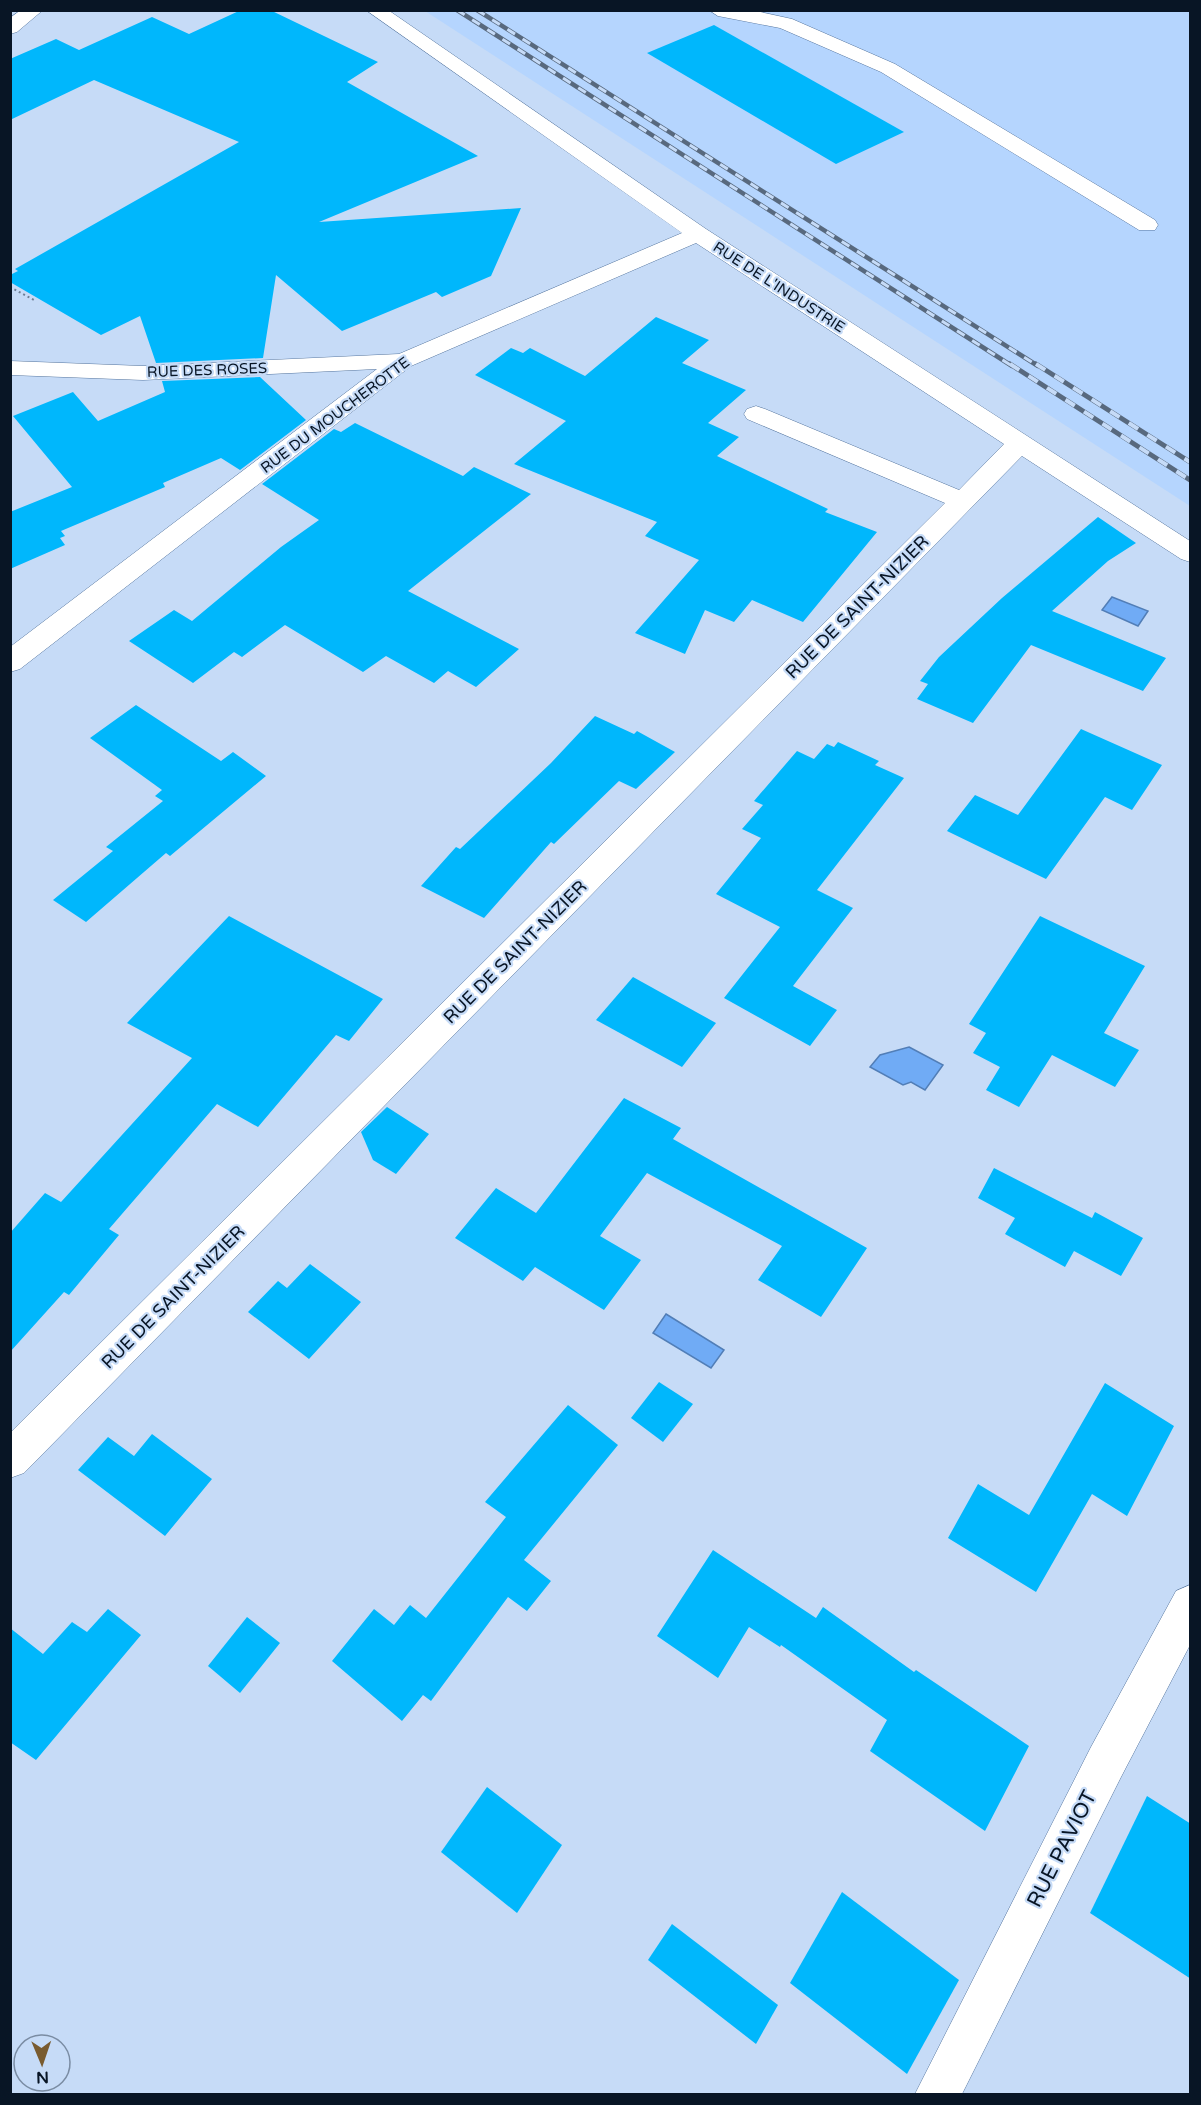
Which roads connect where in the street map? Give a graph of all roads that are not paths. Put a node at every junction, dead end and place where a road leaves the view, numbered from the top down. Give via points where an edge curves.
1 (34, 10) edge
2 (375, 10) edge
3 (718, 10) edge
4 (10, 28) edge
5 (1147, 225) dead end
6 (698, 234) junction
7 (403, 361) junction
8 (10, 368) edge
9 (756, 414) dead end
10 (1019, 444) junction
11 (963, 501) junction
12 (1191, 553) edge
13 (10, 662) edge
14 (10, 1460) edge
15 (1191, 1605) edge
16 (938, 2094) edge

1 - 4 street
2 - 6 street, RUE DE L'INDUSTRIE
3 - 5 street via 785,23 888,68
6 - 7 street, RUE DU MOUCHEROTTE
6 - 10 street, RUE DE L'INDUSTRIE
7 - 8 street, RUE DES ROSES via 143,372
7 - 13 street, RUE DU MOUCHEROTTE
9 - 11 street
10 - 11 street, RUE DE SAINT-NIZIER
10 - 12 street, RUE DE L'INDUSTRIE
11 - 14 street, RUE DE SAINT-NIZIER
15 - 16 street, RUE PAVIOT via 1106,1762

